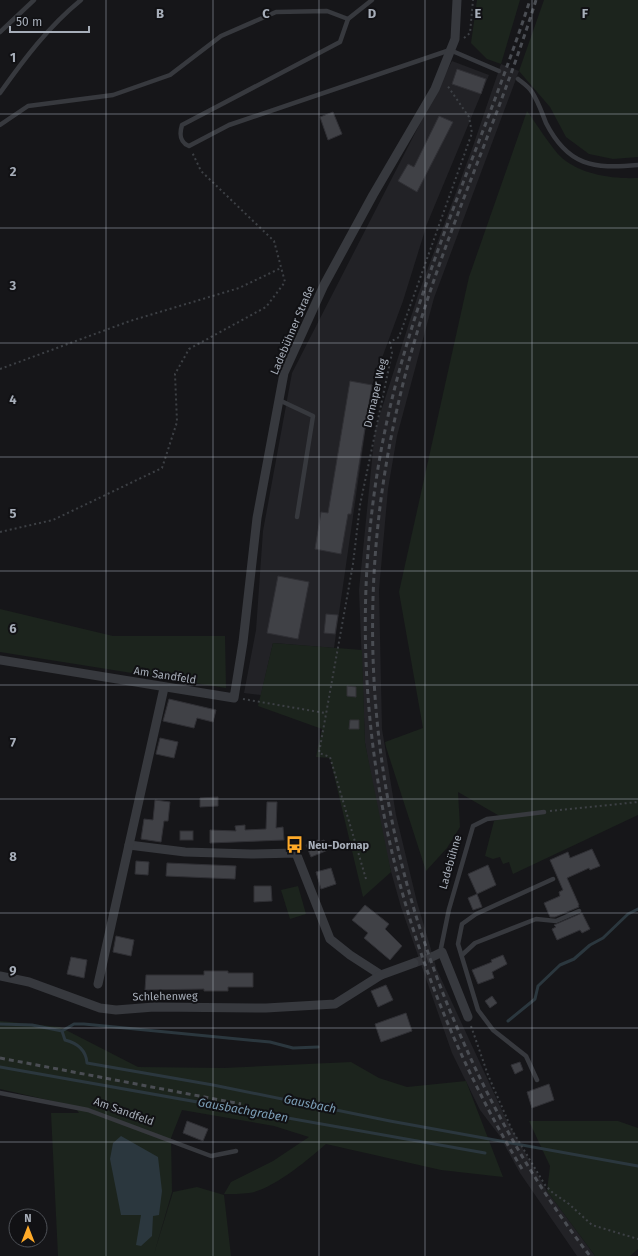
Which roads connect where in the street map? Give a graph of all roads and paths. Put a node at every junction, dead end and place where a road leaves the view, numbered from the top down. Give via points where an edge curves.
1 (34, 0) edge
2 (81, 0) edge
3 (372, 0) edge
4 (457, 0) edge
5 (473, 0) edge
6 (348, 19) junction
7 (0, 32) edge
8 (455, 39) junction
9 (450, 50) junction
10 (499, 71) dead end
11 (440, 76) junction
12 (518, 79) dead end
13 (0, 93) edge
14 (0, 125) edge
15 (189, 146) junction
16 (638, 165) edge
17 (281, 268) junction
18 (0, 369) edge
19 (279, 400) junction
20 (297, 517) dead end
21 (0, 532) edge
22 (0, 660) edge
23 (164, 688) junction
24 (234, 698) junction
25 (325, 713) junction
26 (638, 802) edge
27 (544, 812) joint
28 (129, 845) junction
29 (366, 878) dead end
30 (553, 879) dead end
31 (579, 911) dead end
32 (438, 954) joint
33 (462, 955) junction
34 (414, 964) tunnel mouth
35 (381, 975) junction
36 (0, 976) edge
37 (98, 984) dead end
38 (478, 1010) junction
39 (468, 1017) junction
40 (536, 1080) dead end
41 (0, 1093) edge
42 (236, 1151) dead end
43 (638, 1239) edge

1 - 7 lane
2 - 13 lane via 60,17 21,63
3 - 6 lane
4 - 8 street, Ladebühner Straße
5 - 8 path via 470,33 465,38
6 - 14 lane via 327,12 276,12 221,36 170,75 112,95 28,106
6 - 15 lane via 340,42 182,125 180,136 183,143
8 - 9 street, Ladebühner Straße
9 - 10 lane
9 - 11 street, Ladebühner Straße
9 - 15 lane via 229,125
11 - 19 street, Ladebühner Straße via 324,285 284,373
11 - 25 path, Dornaper Weg via 469,117 472,133 399,337 390,342 392,354 363,490 353,564
12 - 16 lane via 532,92 550,131 565,151 584,163 614,168
15 - 17 path via 201,171 274,241
17 - 18 path via 239,288 130,321
17 - 21 path via 285,282 266,307 189,349 175,374 177,422 162,468 53,520
19 - 20 lane via 313,416
19 - 24 street, Ladebühner Straße via 257,518
22 - 23 street, Am Sandfeld
23 - 24 street, Am Sandfeld
23 - 28 street
24 - 25 path
25 - 29 path via 319,753 330,757
26 - 27 path
27 - 32 lane, Ladebühne via 487,819 473,826
28 - 35 street via 185,852 296,853 330,939
28 - 37 street
30 - 33 lane via 476,914 462,924 458,944
31 - 33 lane via 556,921 536,919 475,943
32 - 39 street, Ladebühne
33 - 38 lane
34 - 35 street
35 - 36 street, Schlehenweg via 335,1004 266,1008 154,1007 116,1010 100,1008 29,982
38 - 39 lane
38 - 40 lane via 492,1030 526,1056
39 - 43 path via 488,1076 512,1130 545,1185 592,1225
41 - 42 lane, Am Sandfeld via 88,1110 211,1156

